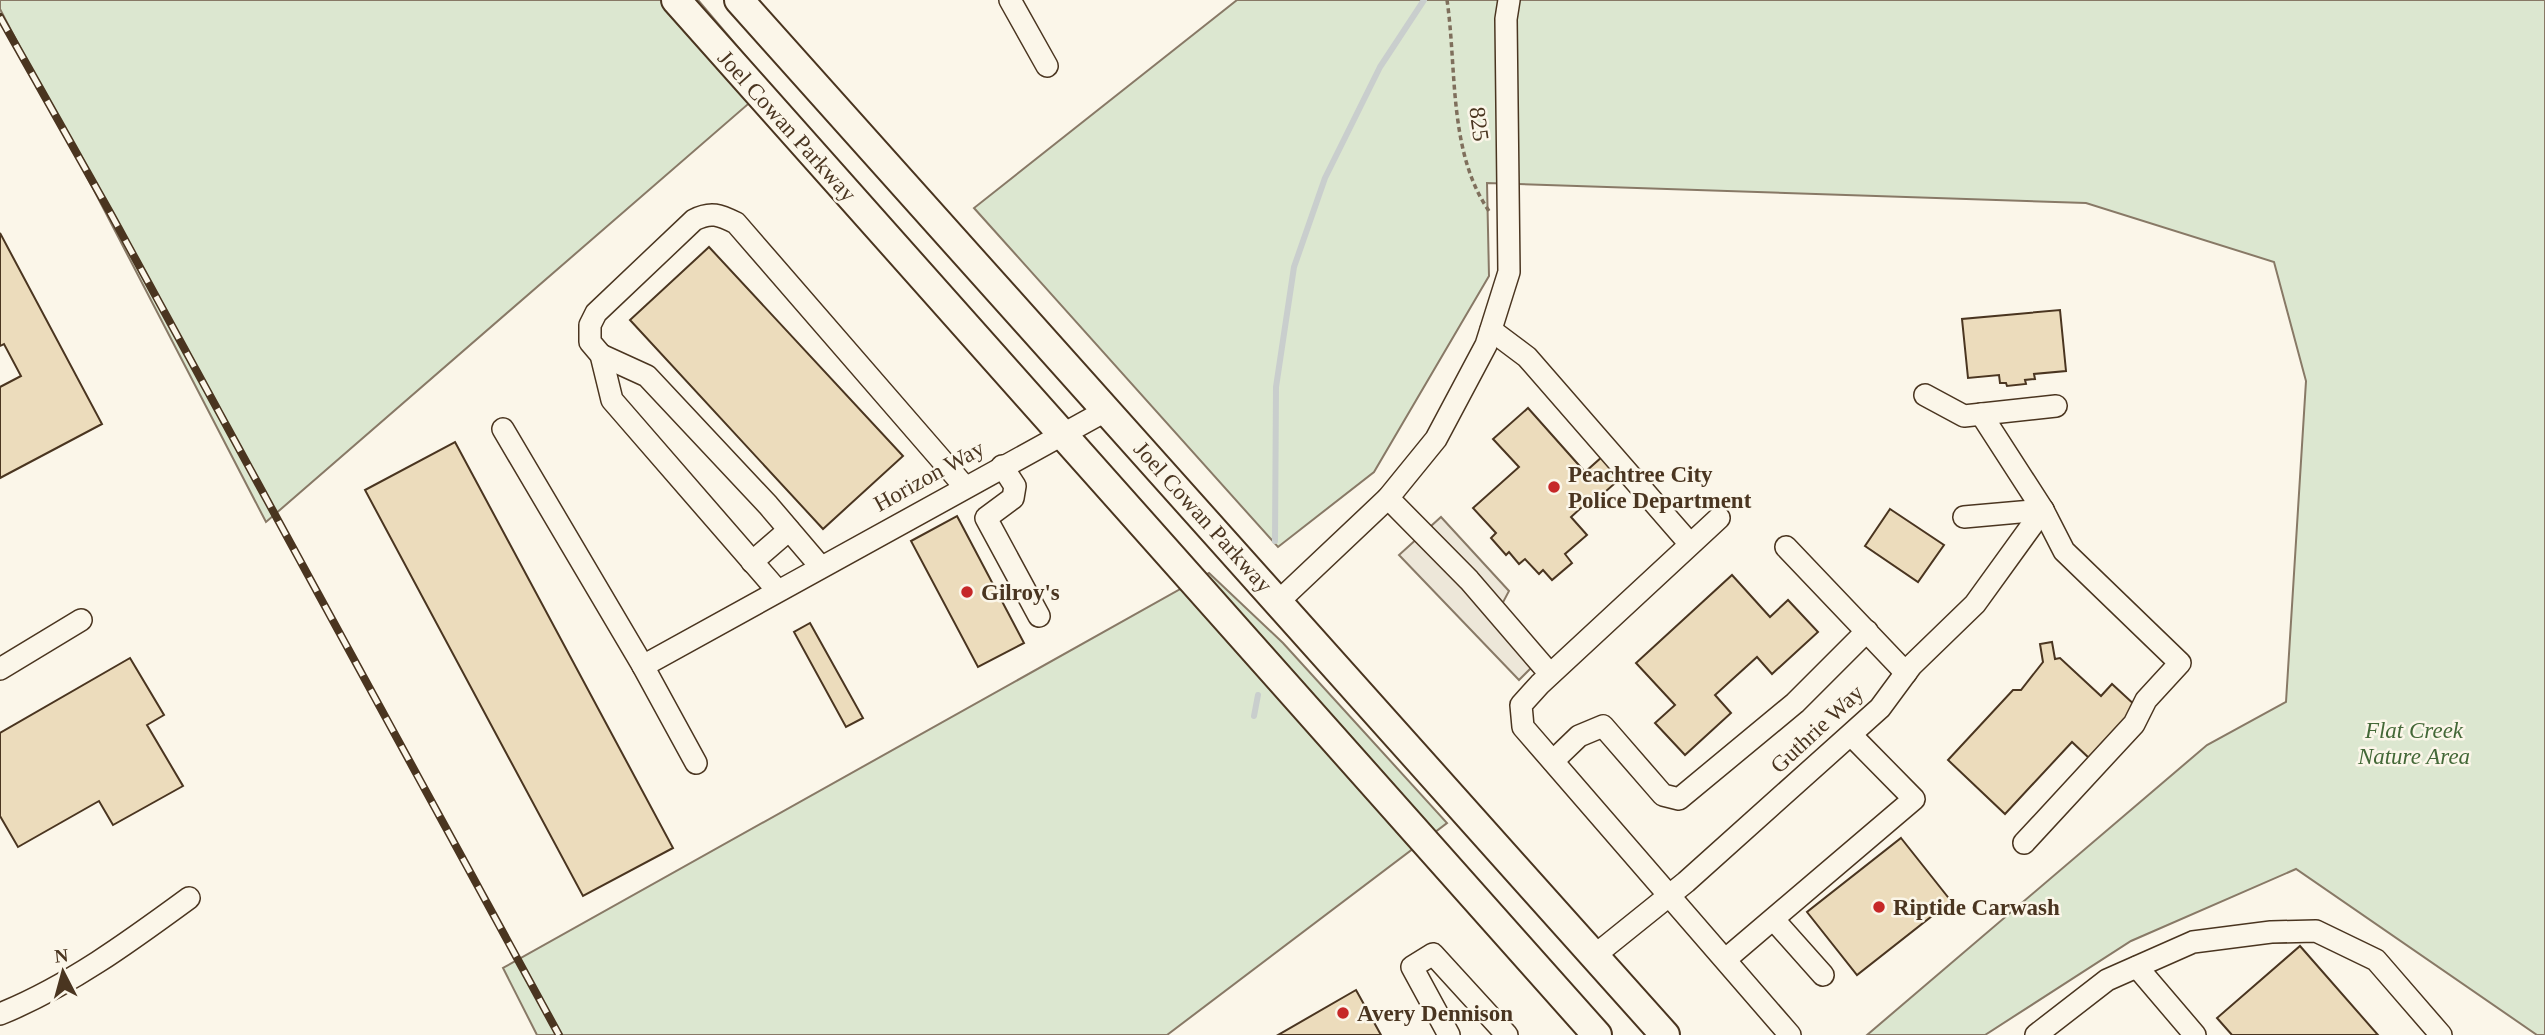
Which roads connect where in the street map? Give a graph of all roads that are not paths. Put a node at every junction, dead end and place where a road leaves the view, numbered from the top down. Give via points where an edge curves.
1 (676, 0) edge
2 (739, 0) edge
3 (1010, 0) edge
4 (1509, 0) edge
5 (1047, 66) dead end
6 (1491, 330) junction
7 (601, 355) junction
8 (1925, 396) dead end
9 (2056, 406) dead end
10 (1107, 410) junction
11 (1981, 414) junction
12 (503, 429) dead end
13 (1063, 433) junction
14 (1002, 466) junction
15 (965, 487) junction
16 (1388, 498) junction
17 (2043, 510) junction
18 (1964, 517) dead end
19 (1719, 518) dead end
20 (789, 530) junction
21 (1690, 544) junction
22 (1786, 547) dead end
23 (752, 562) junction
24 (820, 566) junction
25 (777, 590) junction
26 (1279, 601) junction
27 (1039, 616) dead end
28 (81, 621) dead end
29 (1867, 631) junction
30 (643, 666) junction
31 (0, 669) edge
32 (1906, 673) junction
33 (1550, 674) junction
34 (1852, 736) junction
35 (1553, 761) junction
36 (696, 762) dead end
37 (2024, 842) dead end
38 (1668, 896) junction
39 (189, 898) dead end
40 (1774, 920) junction
41 (1594, 956) junction
42 (1726, 959) junction
43 (2137, 967) junction
44 (1823, 975) dead end
45 (0, 1014) edge
46 (1449, 1035) edge
47 (1507, 1035) edge
48 (1597, 1035) edge
49 (1665, 1035) edge
50 (1790, 1035) edge
51 (2036, 1035) edge
52 (2194, 1035) edge
53 (2441, 1035) edge

1 - 13 main road, Joel Cowan Parkway
2 - 10 main road, Joel Cowan Parkway
3 - 5 street
4 - 6 street via 1509,272
6 - 16 street via 1436,439
6 - 21 street via 1527,357
7 - 15 street via 590,342 596,313 694,220 706,214 720,215 736,223
7 - 20 street via 647,376
7 - 23 street via 612,400
8 - 11 street via 1964,416
9 - 11 street
10 - 13 street, Horizon Way
10 - 26 main road, Joel Cowan Parkway
11 - 17 street
12 - 30 street
13 - 14 street, Horizon Way
13 - 48 main road, Joel Cowan Parkway
14 - 15 street, Horizon Way
14 - 27 street via 1015,486 1013,498 986,518
15 - 24 street, Horizon Way
16 - 26 street
16 - 33 street via 1469,580
17 - 18 street
17 - 32 street, Guthrie Way via 1975,604
17 - 37 street via 2064,551 2180,663 2146,700 2134,724
19 - 21 street
20 - 23 street
20 - 24 street
21 - 33 street
22 - 29 street
23 - 25 street
24 - 25 street, Horizon Way
25 - 30 street, Horizon Way
26 - 41 main road, Joel Cowan Parkway
28 - 31 street
29 - 32 street
29 - 35 street via 1796,703 1679,799 1663,795 1603,726 1579,736
30 - 36 street
32 - 34 street, Guthrie Way via 1881,708
33 - 35 street via 1521,705 1523,727
34 - 38 street, Guthrie Way
34 - 40 street via 1914,799
35 - 38 street
38 - 41 street, Guthrie Way
38 - 42 street
39 - 45 street via 113,954 34,1000
40 - 42 street
40 - 44 street
41 - 49 main road, Joel Cowan Parkway
42 - 50 street
43 - 51 street via 2107,980
43 - 52 street
43 - 53 street via 2193,942 2316,931 2376,960
46 - 47 street via 1412,967 1433,954

